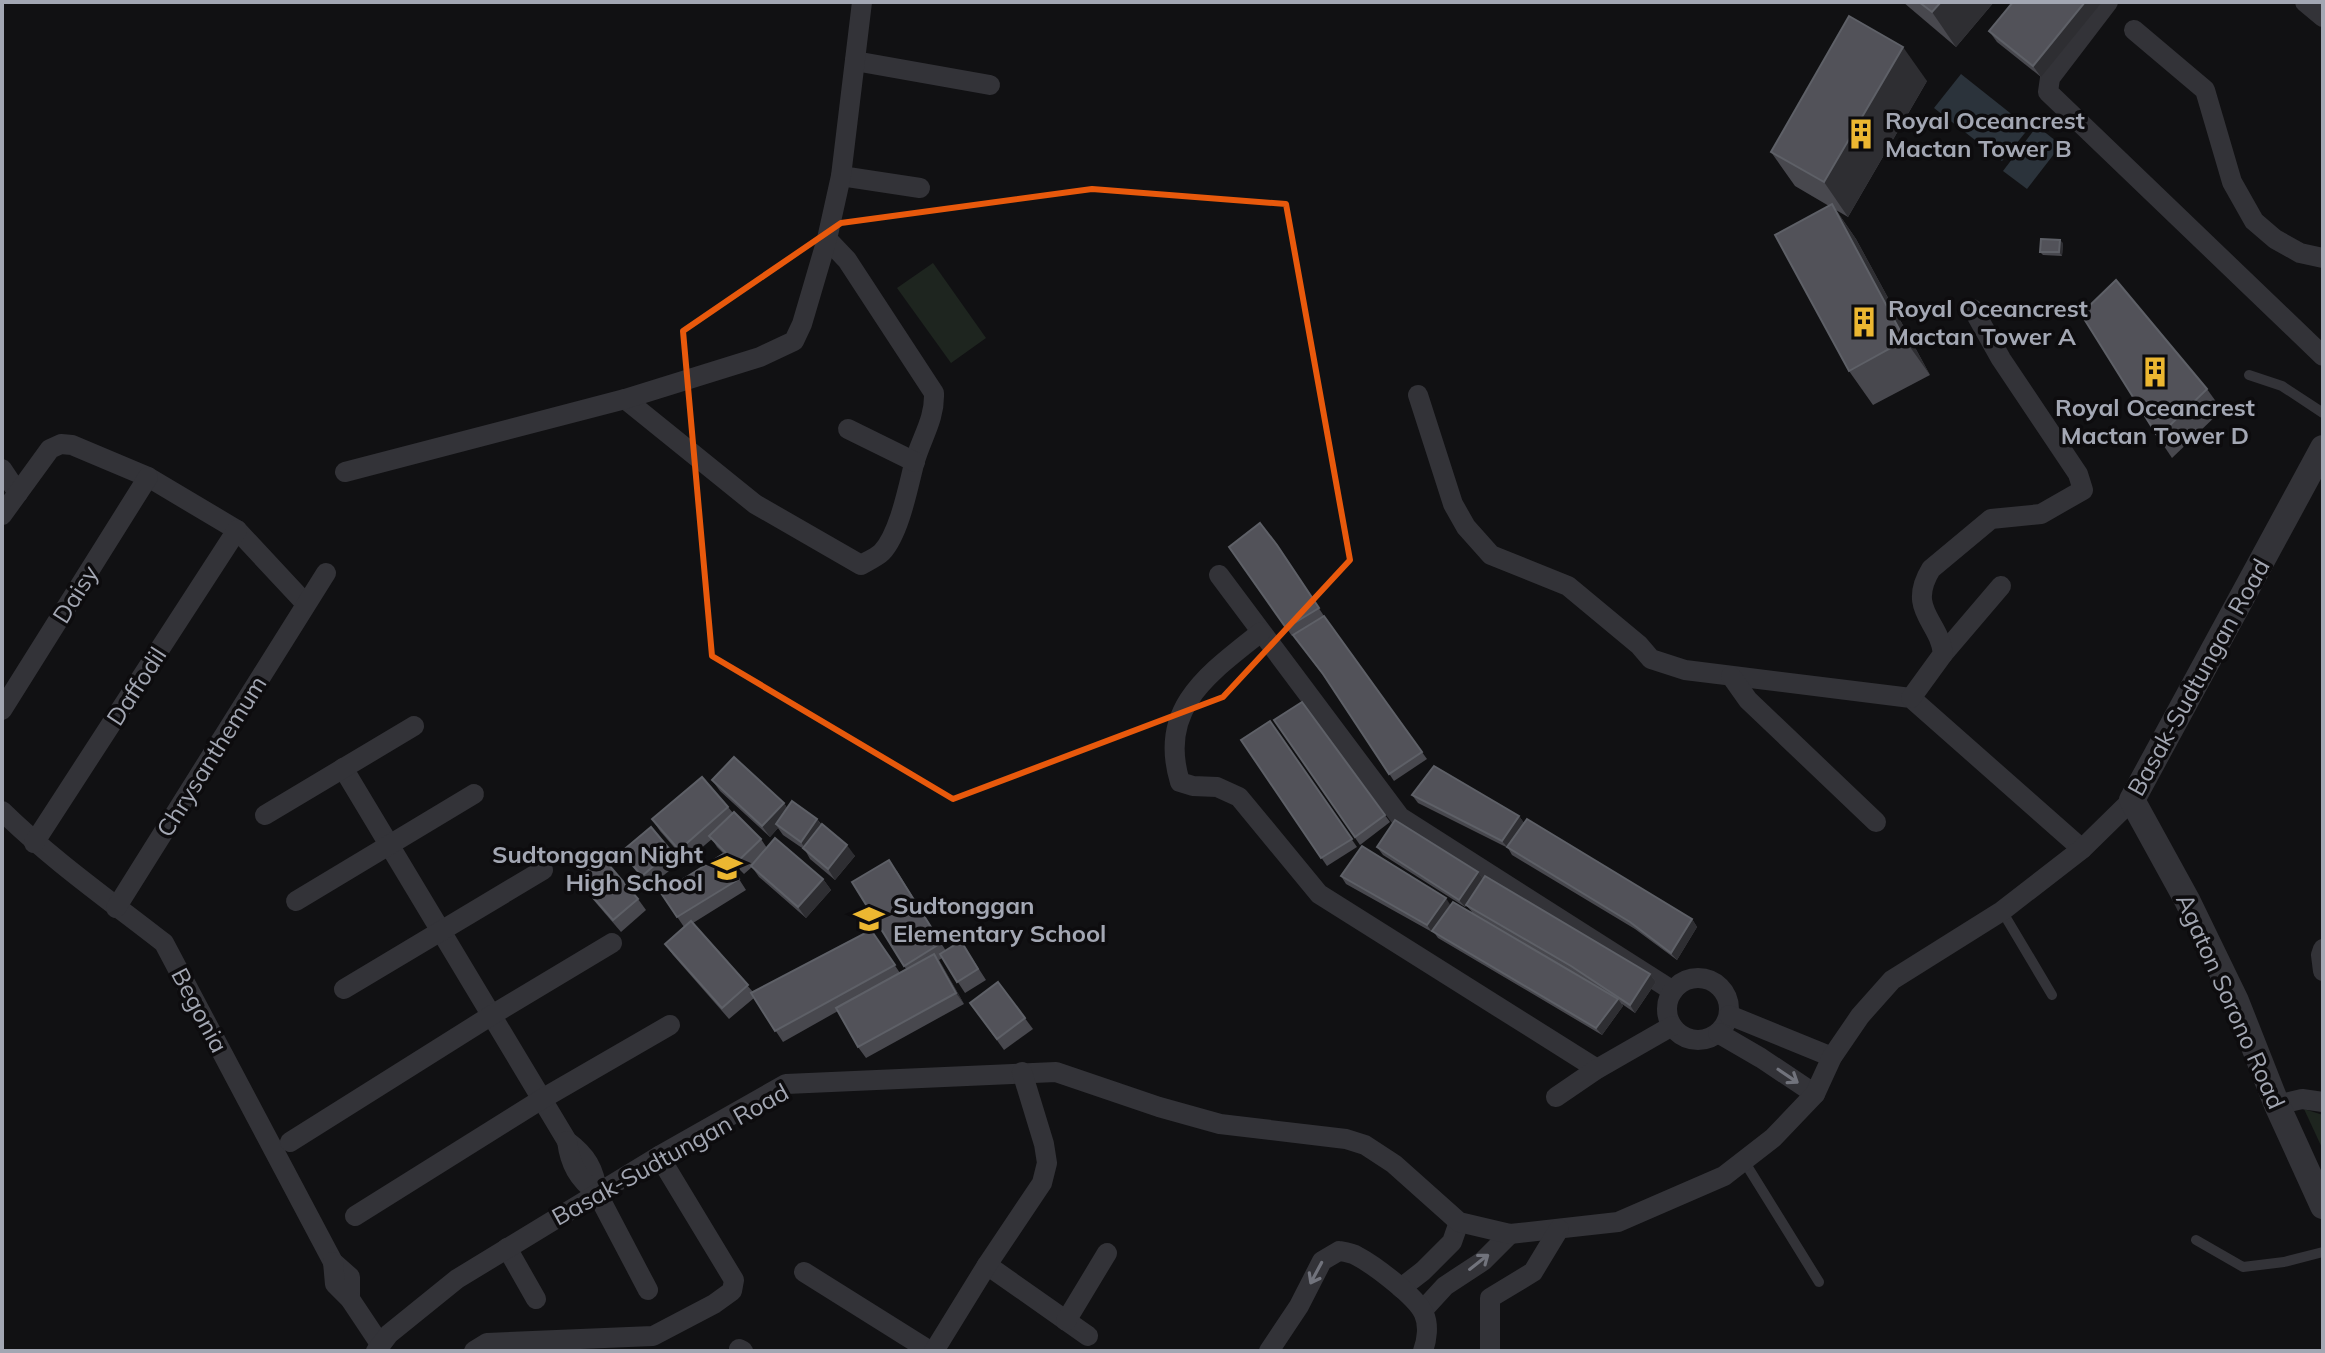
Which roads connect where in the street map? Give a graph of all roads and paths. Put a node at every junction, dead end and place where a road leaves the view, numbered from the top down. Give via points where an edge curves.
1 (862, 2) edge
2 (2108, 2) edge
3 (2305, 2) edge
4 (2323, 17) edge
5 (2134, 30) dead end
6 (855, 61) junction
7 (990, 85) dead end
8 (841, 176) junction
9 (920, 188) dead end
10 (827, 239) junction
11 (2323, 258) edge
12 (1973, 309) dead end
13 (2323, 356) edge
14 (2249, 375) dead end
15 (1418, 395) dead end
16 (625, 399) junction
17 (2323, 413) edge
18 (848, 429) dead end
19 (2323, 448) edge
20 (915, 462) junction
21 (2, 469) edge
22 (345, 472) dead end
23 (148, 477) junction
24 (18, 493) junction
25 (2, 515) edge
26 (237, 530) junction
27 (326, 573) dead end
28 (1219, 575) dead end
29 (2001, 586) dead end
30 (306, 604) junction
31 (1261, 632) junction
32 (1943, 654) junction
33 (1731, 676) junction
34 (1911, 698) junction
35 (2, 710) edge
36 (414, 726) dead end
37 (343, 768) junction
38 (474, 794) dead end
39 (2132, 800) junction
40 (2, 811) edge
41 (265, 815) dead end
42 (1876, 822) dead end
43 (34, 843) junction
44 (390, 845) junction
45 (2082, 849) junction
46 (543, 870) dead end
47 (296, 901) dead end
48 (116, 908) junction
49 (2002, 911) junction
50 (441, 931) junction
51 (612, 943) dead end
52 (2323, 949) edge
53 (2323, 971) edge
54 (344, 989) dead end
55 (1673, 991) junction
56 (2052, 995) dead end
57 (492, 1015) junction
58 (1729, 1015) junction
59 (670, 1025) dead end
60 (1672, 1026) junction
61 (1718, 1033) junction
62 (1832, 1057) junction
63 (1597, 1069) junction
64 (1022, 1072) junction
65 (1815, 1094) junction
66 (1556, 1097) dead end
67 (542, 1099) junction
68 (2323, 1102) edge
69 (2277, 1105) junction
70 (290, 1142) dead end
71 (659, 1156) junction
72 (1744, 1161) junction
73 (597, 1193) junction
74 (2323, 1206) edge
75 (355, 1216) dead end
76 (1459, 1222) junction
77 (1559, 1229) junction
78 (1510, 1234) junction
79 (2196, 1240) dead end
80 (507, 1248) junction
81 (2323, 1252) edge
82 (1107, 1253) dead end
83 (333, 1262) junction
84 (987, 1265) junction
85 (804, 1272) dead end
86 (1819, 1282) dead end
87 (1401, 1288) junction
88 (648, 1290) dead end
89 (350, 1299) junction
90 (536, 1299) dead end
91 (1425, 1316) junction
92 (1066, 1321) junction
93 (1088, 1336) dead end
94 (654, 1344) edge
95 (378, 1348) edge
96 (474, 1351) edge
97 (932, 1351) edge
98 (1269, 1351) edge
99 (1423, 1351) edge
100 (1490, 1351) edge

1 - 6 street
2 - 13 street via 2050,78 2048,92
3 - 4 street
5 - 11 street via 2205,90 2232,182 2254,221 2300,253
6 - 7 street
6 - 8 street
8 - 9 street
8 - 10 street
10 - 16 street via 794,341 760,357
10 - 20 street via 847,260 934,393 934,410
12 - 32 street via 2078,474 2083,490 2041,514 1991,519 1931,569 1923,610
14 - 17 lane via 2282,386
15 - 33 street via 1453,504 1491,555 1568,586 1651,659
16 - 20 street via 755,504 861,565 882,553 889,541
16 - 22 street
18 - 20 street
19 - 39 street, Basak-Sudtungan Road
21 - 24 street
23 - 24 street via 61,444 50,449
23 - 26 street
23 - 35 street, Daisy
24 - 25 street
26 - 30 street
26 - 43 street, Daffodil
27 - 30 street, Chrysanthemum
28 - 31 street
29 - 32 street
30 - 48 street, Chrysanthemum
31 - 55 street via 1400,817
31 - 63 street via 1209,674 1187,700 1175,729 1174,762 1180,782 1217,787 1239,797 1319,894
32 - 34 street
33 - 34 street
33 - 42 street via 1748,700
34 - 45 street
36 - 37 street
37 - 41 street
37 - 44 street
38 - 44 street
39 - 45 street, Basak-Sudtungan Road
39 - 69 street, Agaton Sorono Road via 2230,989
40 - 43 street, Begonia
43 - 48 street, Begonia
44 - 47 street
44 - 50 street
45 - 49 street, Basak-Sudtungan Road
46 - 50 street
48 - 83 street, Begonia via 164,943
49 - 56 lane
49 - 62 street, Basak-Sudtungan Road via 1892,980
50 - 54 street
50 - 57 street
51 - 57 street
52 - 53 street
55 - 58 street via 1690,979 1711,980 1726,995
55 - 60 street via 1667,1008
57 - 67 street
57 - 70 street
58 - 61 street
58 - 62 street
59 - 67 street
60 - 61 street via 1699,1041
60 - 63 street
61 -> 65 street
62 - 65 street, Basak-Sudtungan Road
63 - 66 street
64 - 71 street, Basak-Sudtungan Road via 786,1084
64 - 76 street, Basak-Sudtungan Road via 1056,1072 1220,1124 1365,1145
64 - 84 street via 1047,1163 1042,1183
65 - 72 street, Basak-Sudtungan Road
67 - 73 street via 567,1141 569,1159 583,1183
67 - 75 street
68 - 69 street via 2302,1099
69 - 74 street, Agaton Sorono Road
71 - 73 street, Basak-Sudtungan Road
71 - 94 street via 735,1286
72 - 77 street, Basak-Sudtungan Road via 1724,1176 1618,1222
72 - 86 lane
73 - 80 street, Basak-Sudtungan Road
73 - 88 street
76 - 78 street, Basak-Sudtungan Road
76 - 87 street via 1452,1242
77 - 78 street, Basak-Sudtungan Road
77 - 100 street via 1533,1272 1490,1298
91 -> 78 street via 1445,1286 1483,1261
79 - 81 lane via 2243,1267
80 - 90 street
80 - 95 street, Basak-Sudtungan Road via 457,1279
82 - 92 street
83 - 89 street, Begonia via 335,1284
83 - 89 street, Begonia via 350,1277
84 - 92 street
84 - 97 street
85 - 97 street
87 - 91 street
87 -> 98 street via 1355,1254 1339,1251 1322,1261
89 - 95 street, Begonia
91 - 99 street
92 - 93 street
94 - 96 street via 487,1343

